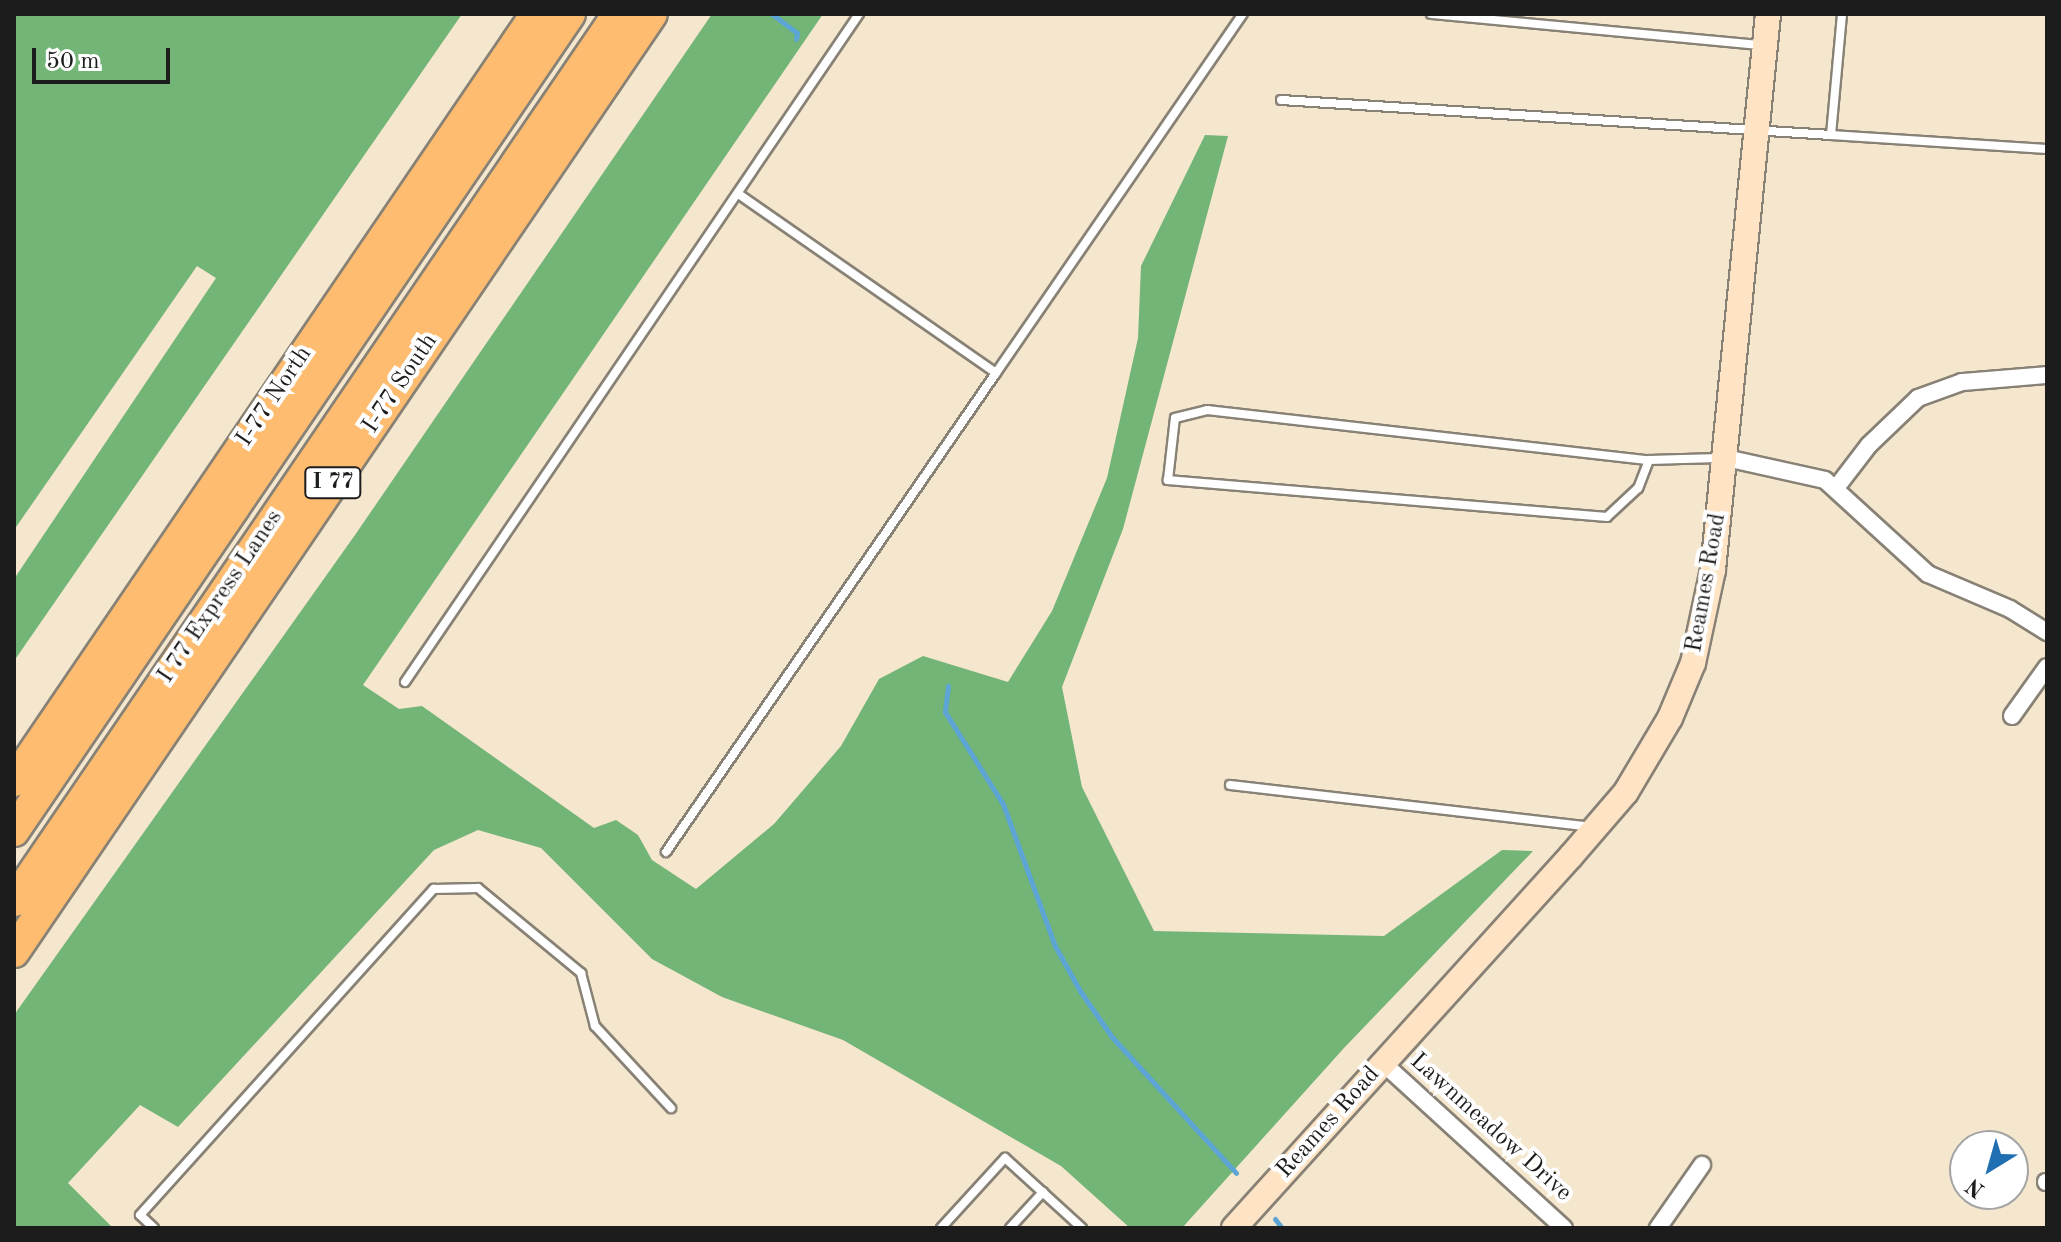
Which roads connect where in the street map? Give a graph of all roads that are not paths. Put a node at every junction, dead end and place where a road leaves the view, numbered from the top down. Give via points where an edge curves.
1 (536, 14) edge
2 (570, 14) edge
3 (618, 14) edge
4 (652, 14) edge
5 (859, 14) edge
6 (1243, 14) edge
7 (1431, 14) edge
8 (1768, 14) edge
9 (1842, 14) edge
10 (1765, 45) junction
11 (1281, 100) dead end
12 (1757, 127) junction
13 (1831, 135) junction
14 (2047, 149) edge
15 (740, 195) junction
16 (996, 373) junction
17 (2047, 375) edge
18 (1726, 458) junction
19 (1649, 460) junction
20 (1836, 488) junction
21 (2047, 632) edge
22 (2047, 667) edge
23 (405, 682) dead end
24 (2012, 716) dead end
25 (14, 781) edge
26 (1230, 785) dead end
27 (1596, 827) junction
28 (14, 831) edge
29 (666, 852) dead end
30 (14, 901) edge
31 (14, 952) edge
32 (1383, 1063) junction
33 (671, 1108) dead end
34 (1702, 1165) dead end
35 (1043, 1192) junction
36 (154, 1228) edge
37 (941, 1228) edge
38 (1010, 1228) edge
39 (1082, 1228) edge
40 (1234, 1228) edge
41 (1564, 1228) edge
42 (1658, 1228) edge

1 - 25 highway, I-77 North
2 - 28 highway, I 77 Express Lanes / I 77
3 - 30 highway, I 77 Express Lanes / I 77
4 - 31 highway, I-77 South / I 77
5 - 15 lane via 765,149
6 - 16 lane
7 - 10 lane
8 - 10 main road, Reames Road
9 - 13 lane
10 - 12 main road, Reames Road
11 - 12 lane
12 - 13 lane
12 - 18 main road, Reames Road
13 - 14 lane
15 - 16 lane
15 - 23 lane
16 - 29 lane
17 - 20 street via 1962,382 1918,398 1869,445
18 - 19 lane
18 - 20 street via 1798,470
18 - 27 main road, Reames Road via 1713,570 1693,663 1641,769
19 - 19 lane via 1207,410 1175,418 1168,480 1607,517 1638,488
20 - 21 street via 1928,574 2010,609
22 - 24 street
26 - 27 lane
27 - 32 main road, Reames Road
32 - 40 main road, Reames Road
32 - 41 street, Lawnmeadow Drive
33 - 36 lane via 595,1026 581,973 478,888 434,889 140,1215
34 - 42 street
35 - 37 lane via 1005,1158
35 - 38 lane
35 - 39 lane

